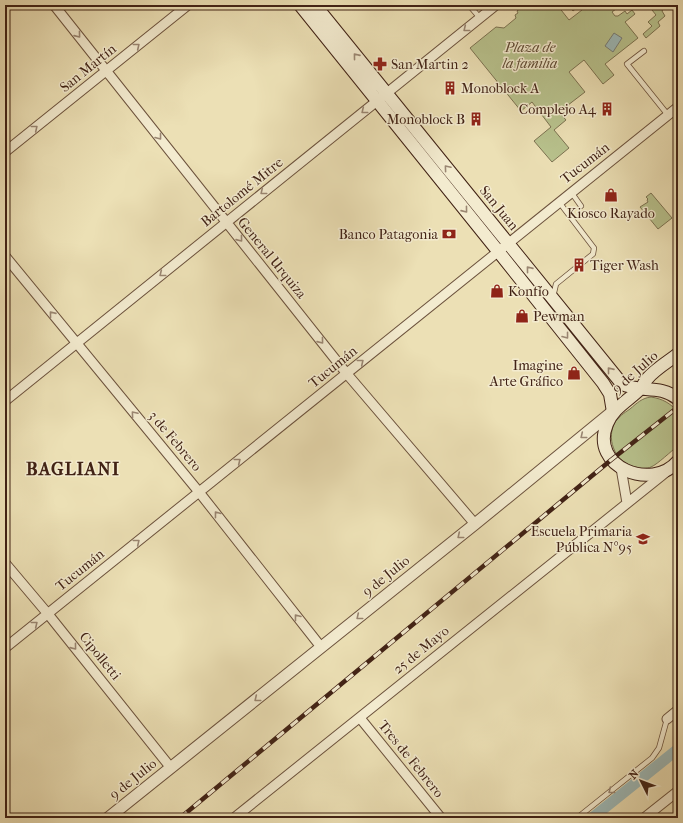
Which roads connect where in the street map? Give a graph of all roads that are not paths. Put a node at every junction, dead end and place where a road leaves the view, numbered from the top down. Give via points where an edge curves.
1 (54, 5) edge
2 (188, 5) edge
3 (300, 5) edge
4 (315, 5) edge
5 (469, 5) edge
6 (496, 5) edge
7 (480, 18) junction
8 (644, 51) dead end
9 (106, 71) junction
10 (381, 97) junction
11 (678, 107) edge
12 (668, 115) junction
13 (5, 152) edge
14 (570, 192) junction
15 (558, 202) junction
16 (581, 206) dead end
17 (226, 222) junction
18 (508, 243) junction
19 (498, 251) junction
20 (5, 256) edge
21 (553, 299) junction
22 (76, 344) junction
23 (678, 354) edge
24 (347, 374) junction
25 (642, 388) junction
26 (678, 399) edge
27 (5, 401) edge
28 (613, 412) junction
29 (677, 465) edge
30 (621, 468) junction
31 (199, 492) junction
32 (626, 503) junction
33 (475, 524) junction
34 (5, 562) edge
35 (48, 614) junction
36 (321, 647) junction
37 (5, 648) edge
38 (678, 710) edge
39 (360, 718) junction
40 (667, 719) joint
41 (171, 768) junction
42 (678, 791) edge
43 (246, 814) edge
44 (108, 818) edge
45 (234, 818) edge
46 (441, 818) edge
47 (577, 818) edge
48 (644, 818) edge

1 -> 9 street, General Urquiza
9 -> 2 street, San Martín
3 - 10 main road, San Juan
10 -> 4 main road, San Juan
5 - 7 lane
6 - 7 street, Bartolomé Mitre
7 -> 10 street, Bartolomé Mitre
8 - 12 lane via 628,64
13 -> 9 street, San Martín
9 -> 17 street, General Urquiza
10 -> 17 street, Bartolomé Mitre
18 -> 10 main road, San Juan
10 -> 19 main road, San Juan
11 - 12 street, Tucumán
12 - 14 street, Tucumán
14 - 15 street, Tucumán
14 - 16 lane
15 - 18 street, Tucumán
15 - 21 lane via 594,248 593,254 556,284
17 -> 22 street, Bartolomé Mitre
17 -> 24 street, General Urquiza
18 - 19 street, Tucumán
21 -> 18 main road, San Juan
24 -> 19 street, Tucumán
19 -> 28 main road, San Juan via 603,383 610,394
22 -> 20 street, 3 de Febrero
25 -> 21 main road, San Juan via 630,388 622,384
22 - 27 street, Bartolomé Mitre
31 -> 22 street, 3 de Febrero
23 - 25 main road, 9 de Julio via 647,378
31 -> 24 street, Tucumán
24 - 33 street, General Urquiza
25 - 26 main road, San Juan via 662,390
25 - 28 main road, 9 de Julio
28 - 30 main road via 603,433 604,445 611,460
28 -> 33 street, 9 de Julio
29 - 30 main road via 647,475
29 - 32 street, 25 de Mayo
30 - 32 street
35 -> 31 street, Tucumán
36 -> 31 street, 3 de Febrero
32 - 39 street, 25 de Mayo
33 -> 36 street, 9 de Julio
34 - 35 street, Cipolletti
37 -> 35 street, Tucumán
35 -> 41 street, Cipolletti
36 -> 41 street, 9 de Julio
38 - 40 street
39 - 43 street, 25 de Mayo
39 - 46 street, Tres de Febrero
40 -> 47 lane via 659,748 652,758
41 - 44 street, 9 de Julio
42 - 48 street
43 - 45 street, 25 de Mayo

